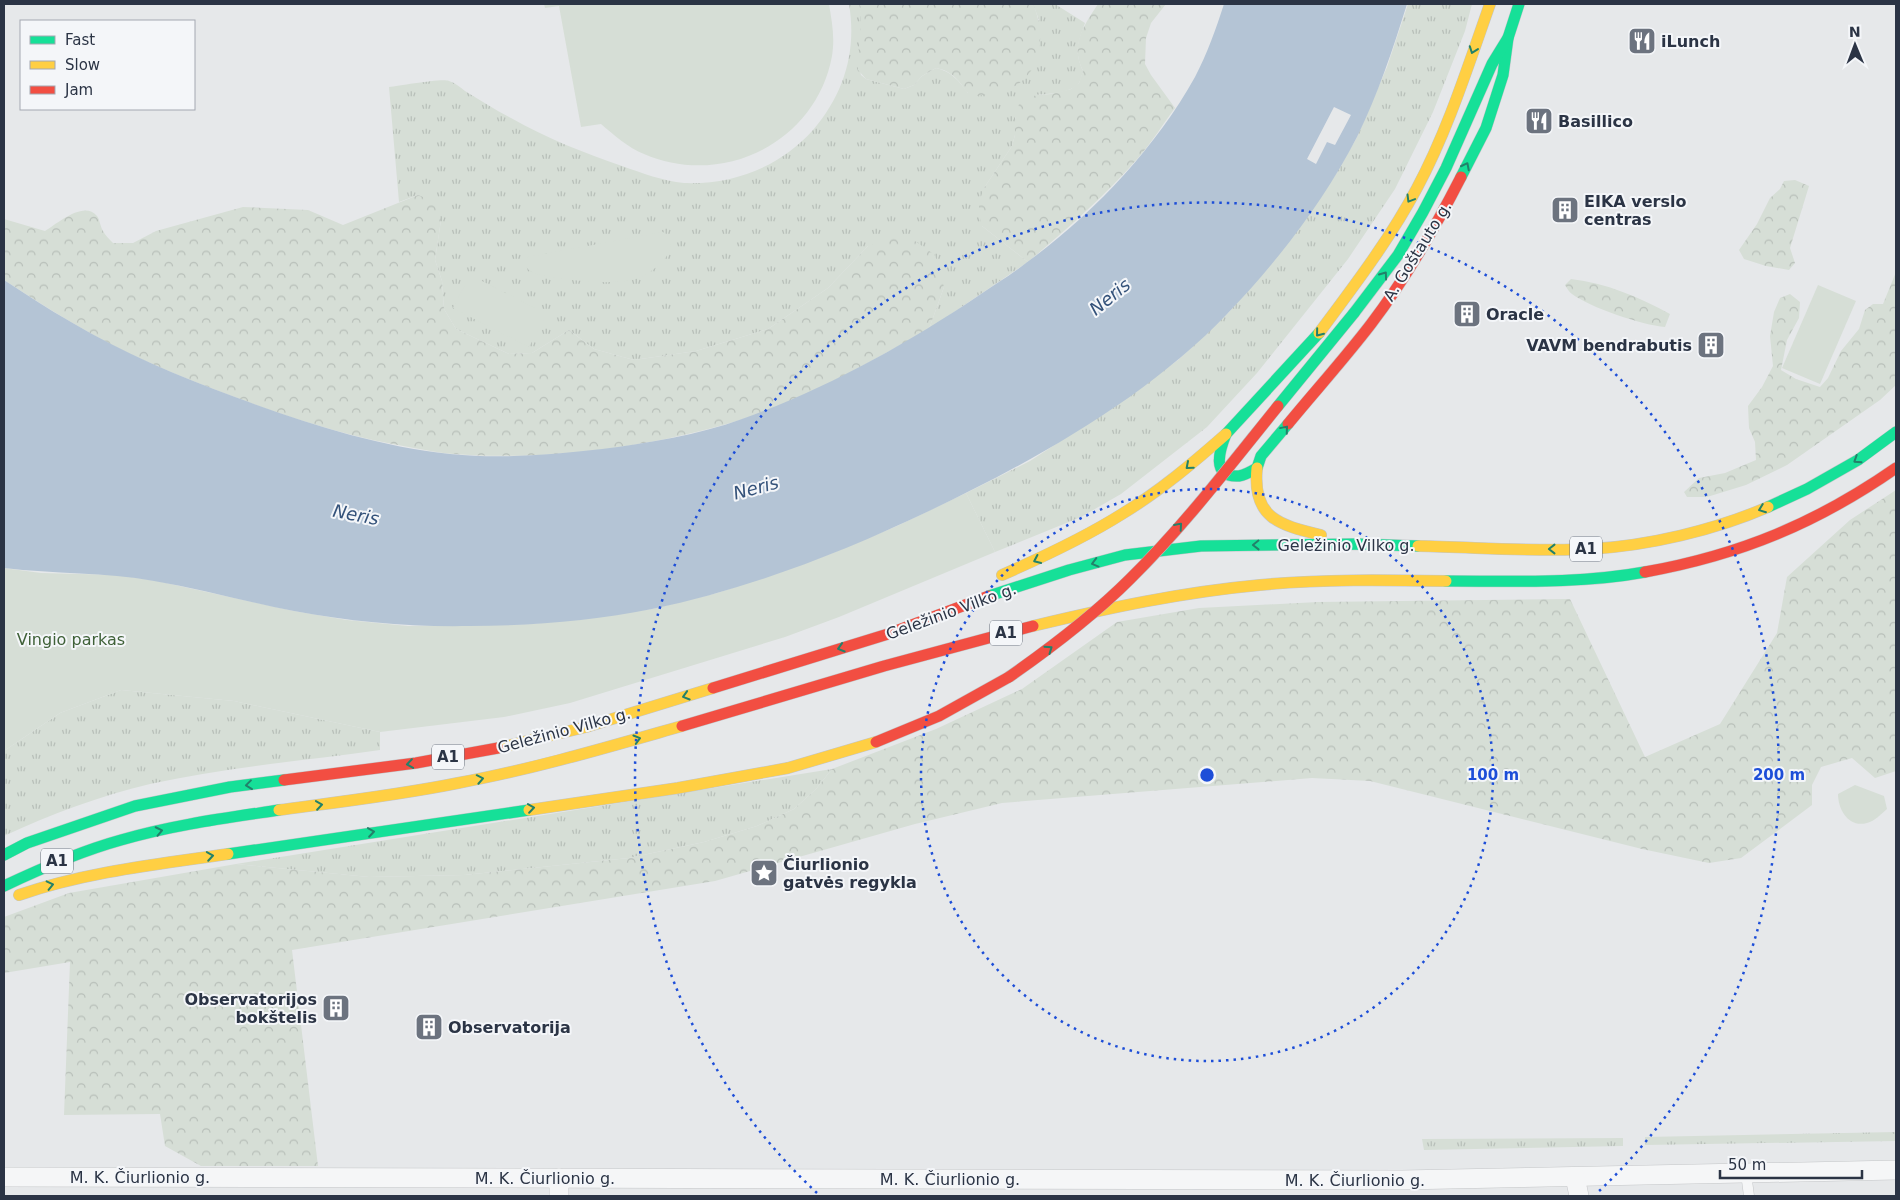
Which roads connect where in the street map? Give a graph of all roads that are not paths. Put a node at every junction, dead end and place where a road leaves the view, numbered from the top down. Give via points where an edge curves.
1 (1490, 4) edge
2 (1519, 4) edge
3 (1508, 38) junction
4 (1896, 432) edge
5 (1226, 434) junction
6 (1257, 468) junction
7 (1896, 468) edge
8 (1357, 544) junction
9 (996, 577) dead end
10 (962, 594) dead end
11 (888, 634) junction
12 (4, 855) edge
13 (4, 886) edge
14 (11, 897) dead end
15 (1896, 1170) edge
16 (1746, 1173) junction
17 (4, 1177) edge
18 (1575, 1177) junction
19 (559, 1187) edge
20 (1405, 1188) edge
21 (1579, 1196) edge
22 (1749, 1196) edge

1 -> 5 main road, A. Goštauto g. via 1449,117 1421,179 1371,264 1318,334
2 - 3 main road, A. Goštauto g.
6 -> 3 main road, A. Goštauto g. via 1262,456 1371,324 1445,209 1486,128 1503,75
14 -> 3 main road, bridge via 66,881 176,861 678,788 788,768 899,733 940,716 1008,677 1087,619 1150,559 1354,314 1398,255 1423,212 1492,64
4 -> 8 main road, Geležinio Vilko g. / A1 via 1858,460 1771,505 1704,529 1646,542 1591,549
5 - 6 main road via 1219,452 1221,469 1229,475 1240,476
5 -> 9 main road, A. Goštauto g. via 1186,470 1123,514 1039,559
6 - 8 main road via 1256,492 1267,513 1288,527
13 -> 7 main road, Geležinio Vilko g. / A1 via 61,859 158,830 499,775 588,753 1035,625 1140,602 1218,589 1302,582 1599,578 1651,571 1718,556 1776,536 1871,488
8 -> 11 main road, Geležinio Vilko g. / A1 via 1201,546 1125,555 995,594
10 - 11 main road
11 -> 12 main road, Geležinio Vilko g. / A1 via 586,728 416,763 230,788 135,806 28,843
15 - 16 street, M. K. Čiurlionio g.
16 - 18 street, M. K. Čiurlionio g.
16 - 22 lane
17 - 19 street, M. K. Čiurlionio g.
18 - 20 street, M. K. Čiurlionio g.
18 - 21 street
19 - 20 street, M. K. Čiurlionio g.

